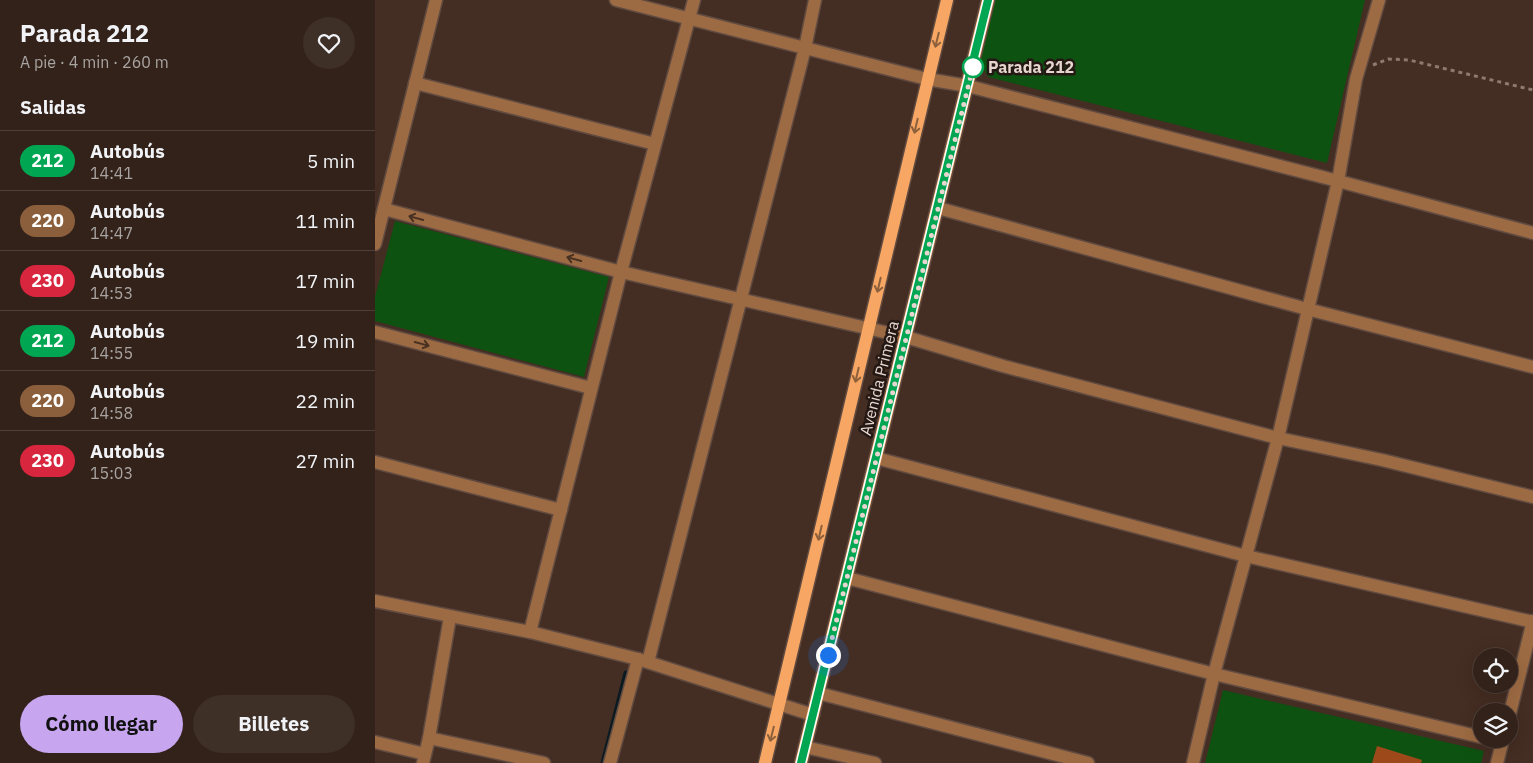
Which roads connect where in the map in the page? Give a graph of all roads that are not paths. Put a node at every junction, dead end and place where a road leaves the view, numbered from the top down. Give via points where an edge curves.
1 (436, 0) edge
2 (615, 0) edge
3 (694, 0) edge
4 (815, 0) edge
5 (947, 0) edge
6 (989, 0) edge
7 (1379, 0) edge
8 (690, 19) junction
9 (805, 48) junction
10 (927, 79) junction
11 (415, 83) junction
12 (968, 86) junction
13 (655, 144) junction
14 (1337, 181) junction
15 (938, 208) junction
16 (384, 209) junction
17 (1533, 233) edge
18 (375, 244) edge
19 (621, 272) junction
20 (740, 299) junction
21 (1307, 309) junction
22 (869, 328) junction
23 (375, 332) edge
24 (906, 337) junction
25 (1533, 367) edge
26 (591, 388) junction
27 (1278, 438) junction
28 (876, 458) junction
29 (375, 462) edge
30 (1533, 497) edge
31 (561, 510) junction
32 (1246, 556) junction
33 (847, 578) junction
34 (375, 601) edge
35 (449, 617) junction
36 (1533, 621) edge
37 (530, 632) junction
38 (643, 660) junction
39 (1214, 674) junction
40 (818, 693) junction
41 (1512, 703) edge
42 (779, 705) junction
43 (813, 715) junction
44 (1473, 735) edge
45 (429, 738) junction
46 (375, 742) edge
47 (805, 747) junction
48 (1501, 748) edge
49 (424, 759) edge
50 (544, 763) edge
51 (610, 763) edge
52 (765, 763) edge
53 (801, 763) edge
54 (875, 763) edge
55 (1088, 763) edge
56 (1193, 763) edge
57 (1497, 763) edge

1 - 11 street
2 - 8 street
3 - 8 street
4 - 9 street
5 -> 10 main road, Avenida Primera
6 - 12 main road, Avenida Primera
7 - 14 street via 1359,73
8 - 9 street
8 - 13 street
9 - 10 street
9 - 20 street
10 - 12 street
10 -> 22 main road, Avenida Primera
11 - 13 street
11 - 16 street
12 - 14 street
12 - 15 main road, Avenida Primera
13 - 19 street
14 - 17 street
14 - 21 street
15 - 21 street
15 - 24 main road, Avenida Primera
16 - 18 street
19 -> 16 street
19 - 20 street
19 - 26 street
20 - 22 street
20 - 38 street
21 - 25 street
21 - 27 street
22 - 24 street
22 -> 42 main road, Avenida Primera
23 -> 26 street
24 - 27 street via 1003,366
24 - 28 main road, Avenida Primera
26 - 31 street
27 - 30 street
27 - 32 street
28 - 32 street
28 - 33 main road, Avenida Primera
29 - 31 street
31 - 37 street
32 - 36 street
32 - 39 street
33 - 39 street
33 - 40 main road, Avenida Primera
34 - 35 street
35 - 37 street
35 - 45 street
36 - 41 street
37 - 38 street
38 - 42 street
38 - 51 street
39 - 44 street
39 - 56 street
40 - 43 main road, Avenida Primera
40 - 55 street
42 - 43 street
42 -> 52 main road, Avenida Primera
43 - 47 main road, Avenida Primera
45 - 49 street
45 - 50 street
46 - 49 street
47 - 53 main road, Avenida Primera
47 - 54 street
48 - 57 street

